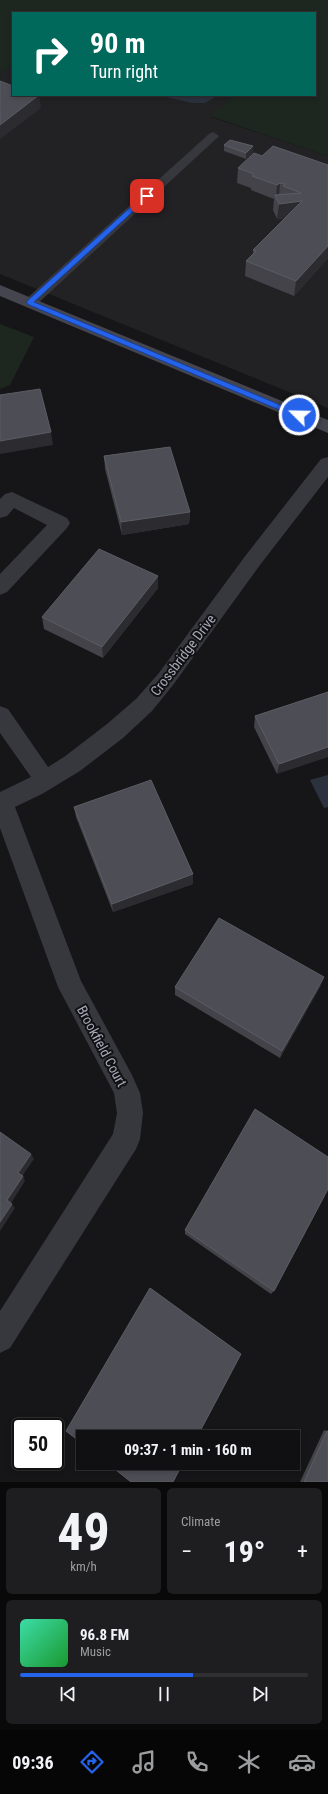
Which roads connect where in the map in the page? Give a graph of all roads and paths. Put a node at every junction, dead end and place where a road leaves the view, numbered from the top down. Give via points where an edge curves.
1 (213, 136) dead end
2 (0, 290) edge
3 (30, 303) junction
4 (328, 428) edge
5 (328, 464) edge
6 (0, 511) edge
7 (0, 586) edge
8 (0, 715) edge
9 (45, 780) junction
10 (1, 802) edge
11 (0, 1338) edge

1 - 3 lane
2 - 3 main road
3 - 4 main road
5 - 9 street, Crossbridge Drive via 144,705 72,764
6 - 7 street via 12,499 60,523
8 - 9 street
9 - 10 street, Crossbridge Drive
10 - 11 street, Brookfield Court via 71,987 123,1084 130,1113 126,1139

